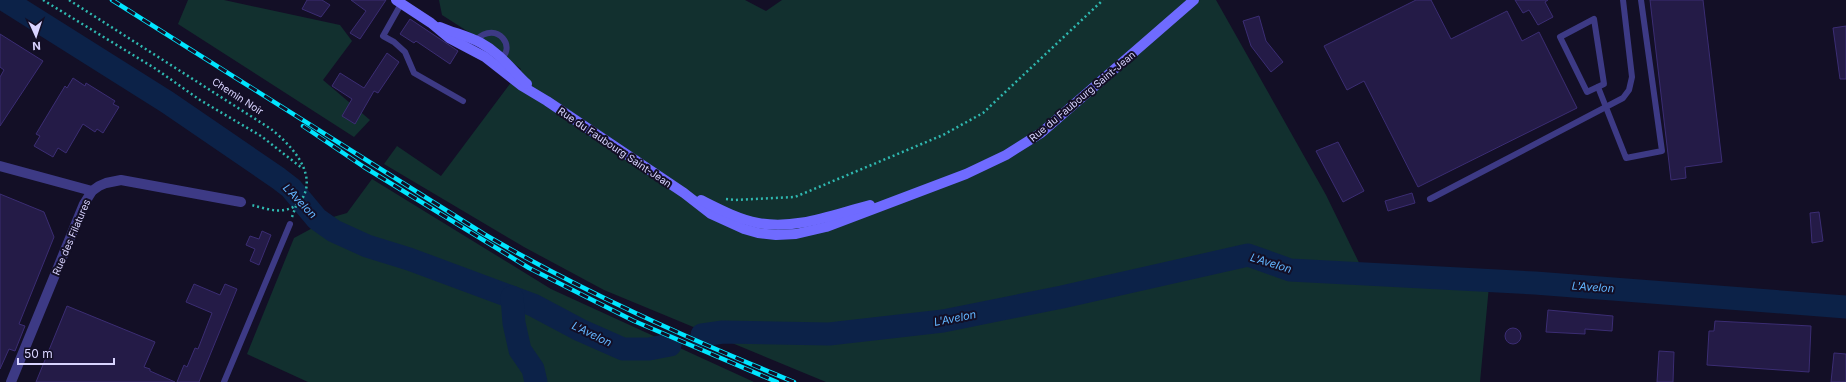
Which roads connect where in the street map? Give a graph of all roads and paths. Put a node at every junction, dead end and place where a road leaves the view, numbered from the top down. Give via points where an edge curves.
1 (43, 0) edge
2 (69, 0) edge
3 (1103, 0) edge
4 (1194, 0) edge
5 (1623, 0) edge
6 (1641, 0) edge
7 (399, 2) edge
8 (431, 23) junction
9 (476, 40) junction
10 (502, 57) junction
11 (488, 59) junction
12 (1598, 87) junction
13 (463, 101) dead end
14 (547, 101) junction
15 (1607, 107) junction
16 (0, 166) edge
17 (304, 170) junction
18 (92, 191) junction
19 (720, 198) dead end
20 (1430, 200) dead end
21 (241, 202) joint
22 (290, 224) dead end
23 (11, 382) edge
24 (224, 382) edge

1 - 17 path via 261,136
2 - 17 path, Chemin Noir via 271,129 294,150
3 - 19 path via 983,113 943,135 795,197 735,200
4 - 14 main road, Rue du Faubourg Saint-Jean via 1060,117 1032,139 987,165 914,193 794,224 757,223 684,193
5 - 15 lane via 1632,84 1623,98
6 - 15 lane via 1662,151 1626,158
7 - 8 main road, Rue du Faubourg Saint-Jean
7 - 13 lane via 383,36 405,52 414,72
8 - 9 main road, Rue du Faubourg Saint-Jean
8 - 11 main road, Rue du Faubourg Saint-Jean via 449,38
9 - 10 main road, Rue du Faubourg Saint-Jean
9 - 10 lane via 488,32 502,36 506,50
10 - 11 lane via 496,60
10 - 14 main road, Rue du Faubourg Saint-Jean
11 - 14 main road, Rue du Faubourg Saint-Jean via 514,81
12 - 12 lane via 1604,84 1594,19 1560,37 1587,92
12 - 15 lane
15 - 20 lane
16 - 18 street
17 - 21 path, Chemin Noir via 306,188 296,206 282,210
18 - 21 street, Rue des Filatures via 106,182 128,181
18 - 23 street, Rue des Filatures via 84,204
22 - 24 lane

